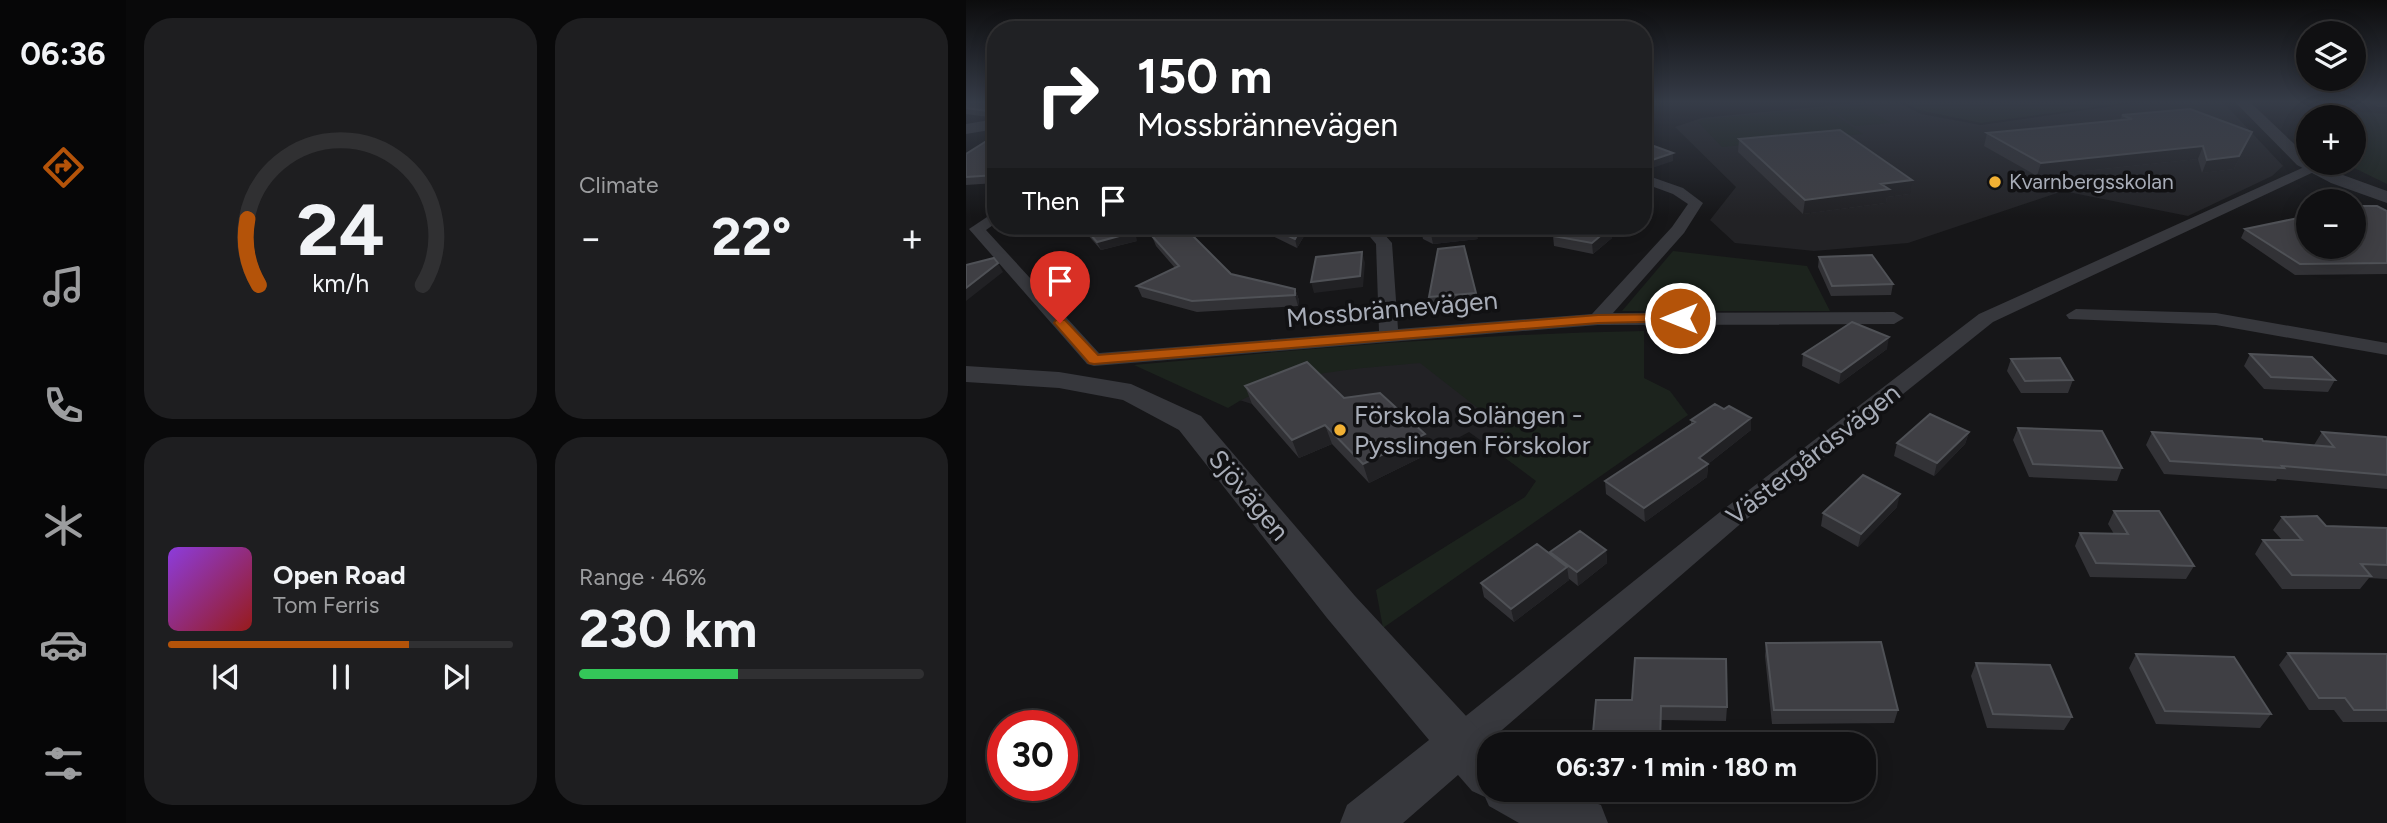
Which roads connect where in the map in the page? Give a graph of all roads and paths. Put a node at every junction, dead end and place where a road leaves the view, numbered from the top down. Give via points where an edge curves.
1 (2280, 140) edge
2 (2296, 155) edge
3 (2296, 175) edge
4 (2329, 175) edge
5 (1652, 181) edge
6 (2387, 197) edge
7 (987, 221) edge
8 (971, 230) edge
9 (1377, 235) edge
10 (2076, 315) dead end
11 (1894, 318) dead end
12 (1598, 319) junction
13 (1389, 336) junction
14 (2387, 349) edge
15 (966, 374) edge
16 (1566, 655) joint
17 (1474, 759) edge
18 (1531, 802) edge
19 (1365, 823) edge
20 (1583, 823) edge

1 - 2 street
3 - 16 street, Västergårdsvägen via 1986,318 1728,519
4 - 6 street
5 - 12 street via 1696,202 1678,230
7 - 8 street, Mossbrännevägen
8 - 13 street, Mossbrännevägen via 1094,360
9 - 13 street via 1384,243
10 - 14 street via 2216,320
11 - 12 street, Mossbrännevägen
12 - 13 street, Mossbrännevägen
15 - 17 street, Sjövägen via 1059,380 1131,393 1189,423
16 - 17 street, Västergårdsvägen
17 - 19 street, Västergårdsvägen
18 - 20 street via 1556,816

